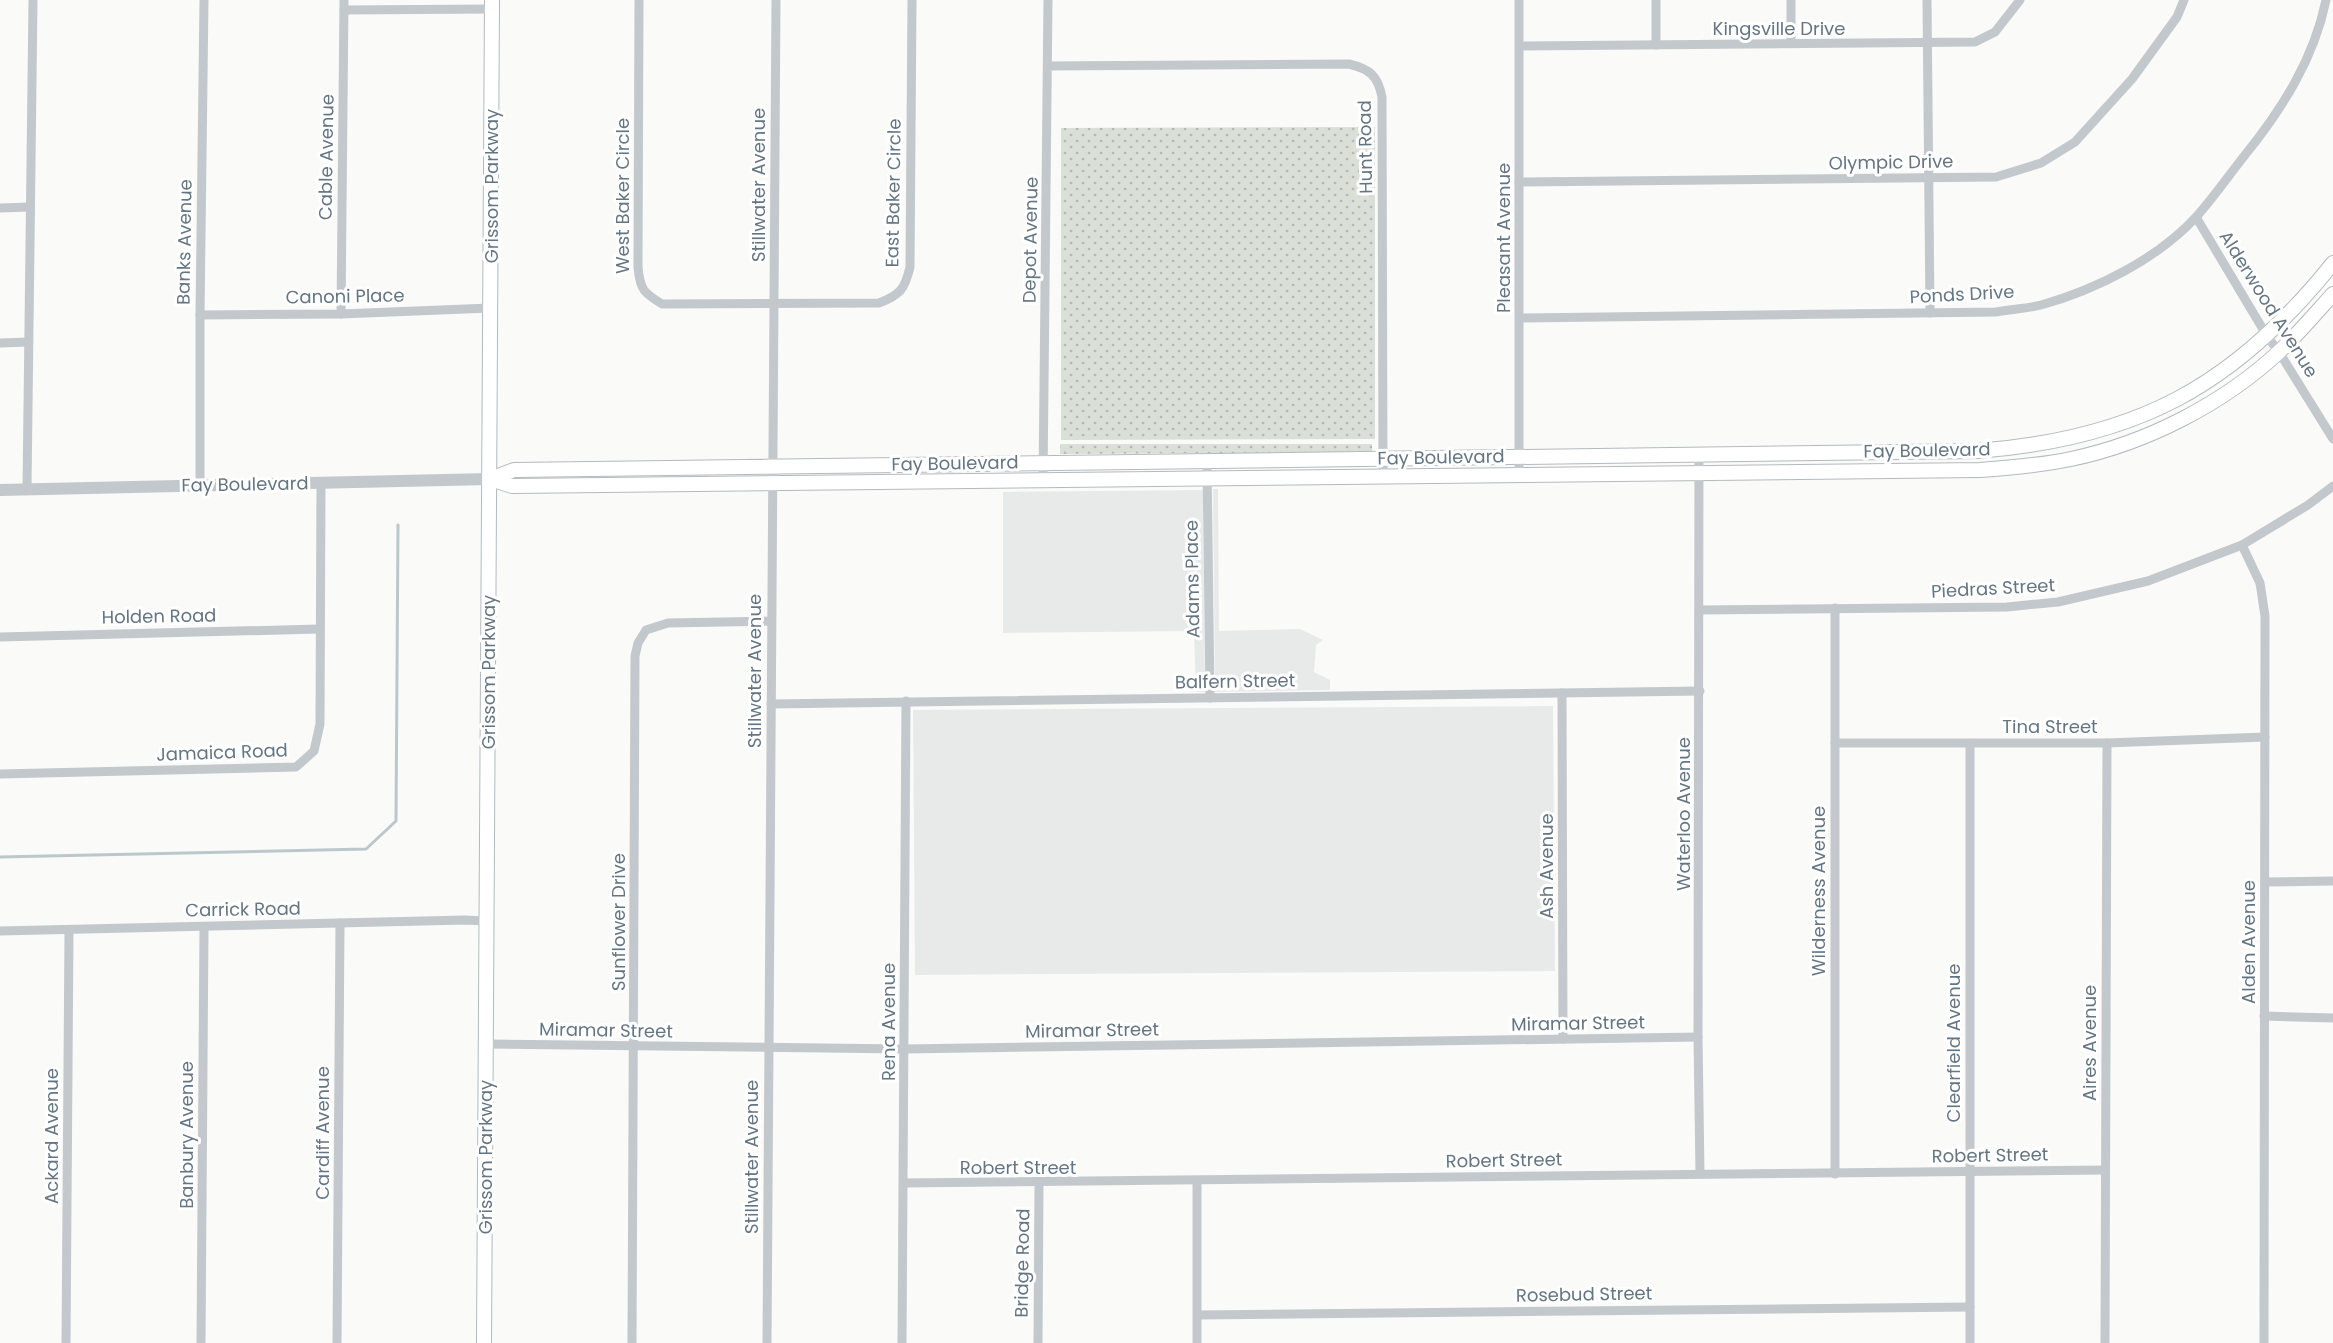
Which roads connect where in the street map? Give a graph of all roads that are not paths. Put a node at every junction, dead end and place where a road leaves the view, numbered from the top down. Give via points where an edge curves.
1 (33, 0) edge
2 (204, 0) edge
3 (639, 0) edge
4 (776, 0) edge
5 (912, 0) edge
6 (1048, 0) edge
7 (1519, 0) edge
8 (1656, 0) edge
9 (1791, 0) edge
10 (1927, 0) edge
11 (2020, 0) edge
12 (2184, 0) edge
13 (2326, 0) edge
14 (492, 4) edge
15 (344, 5) edge
16 (1791, 43) junction
17 (1927, 44) junction
18 (1656, 45) junction
19 (1520, 46) junction
20 (1048, 66) junction
21 (1928, 178) junction
22 (1519, 182) junction
23 (30, 207) junction
24 (0, 208) edge
25 (2196, 217) junction
26 (2333, 263) edge
27 (2333, 294) edge
28 (774, 304) junction
29 (490, 308) junction
30 (1930, 313) junction
31 (341, 314) junction
32 (200, 315) junction
33 (1520, 318) junction
34 (2267, 336) junction
35 (28, 342) junction
36 (0, 343) edge
37 (2279, 352) junction
38 (2333, 439) edge
39 (1933, 451) junction
40 (1699, 454) junction
41 (1519, 456) junction
42 (1383, 457) junction
43 (1207, 460) junction
44 (1044, 462) junction
45 (773, 465) junction
46 (1934, 470) junction
47 (1699, 474) junction
48 (1519, 476) junction
49 (1383, 477) junction
50 (490, 479) junction
51 (1208, 479) junction
52 (1043, 481) junction
53 (321, 483) junction
54 (201, 485) junction
55 (773, 485) junction
56 (2333, 486) edge
57 (27, 489) junction
58 (0, 490) edge
59 (2242, 545) junction
60 (1835, 608) junction
61 (1700, 610) junction
62 (771, 621) junction
63 (319, 629) junction
64 (0, 636) edge
65 (1700, 691) junction
66 (1562, 693) junction
67 (1210, 698) junction
68 (906, 701) junction
69 (771, 704) junction
70 (2265, 737) junction
71 (2107, 742) junction
72 (1835, 743) junction
73 (1970, 744) junction
74 (0, 774) edge
75 (2333, 881) edge
76 (2265, 882) junction
77 (486, 921) junction
78 (340, 923) junction
79 (204, 927) junction
80 (69, 930) junction
81 (0, 932) edge
82 (2265, 1016) junction
83 (2333, 1018) edge
84 (1698, 1037) junction
85 (1563, 1039) junction
86 (486, 1044) junction
87 (634, 1046) junction
88 (768, 1048) junction
89 (905, 1049) junction
90 (2105, 1170) junction
91 (1970, 1171) junction
92 (1700, 1174) junction
93 (1835, 1174) junction
94 (1197, 1181) junction
95 (904, 1184) junction
96 (1039, 1184) junction
97 (1970, 1307) junction
98 (1198, 1315) junction
99 (66, 1343) edge
100 (201, 1343) edge
101 (337, 1343) edge
102 (484, 1343) edge
103 (632, 1343) edge
104 (767, 1343) edge
105 (902, 1343) edge
106 (1038, 1343) edge
107 (1197, 1343) edge
108 (1970, 1343) edge
109 (2105, 1343) edge
110 (2264, 1343) edge

1 - 23 street
2 - 32 street, Banks Avenue
3 - 28 street, West Baker Circle via 639,283 645,294 662,304
4 - 28 street, Stillwater Avenue
5 - 28 street, East Baker Circle via 910,267 906,285 895,297 879,303
6 - 20 street, Depot Avenue
7 - 19 street, Pleasant Avenue
8 - 18 street
9 - 16 street
10 - 17 street
11 - 17 street, Kingsville Drive via 1995,32 1975,42
12 - 21 street, Olympic Drive via 2177,17 2132,79 2075,142 2041,162 1996,177
13 - 25 street, Ponds Drive via 2321,26 2302,71 2271,122
14 - 15 street
14 - 29 main road, Grissom Parkway
15 - 31 street, Cable Avenue
16 - 17 street, Kingsville Drive
16 - 18 street, Kingsville Drive
17 - 21 street
18 - 19 street, Kingsville Drive
19 - 22 street, Pleasant Avenue
20 - 42 street, Hunt Road via 1349,64 1372,72 1380,83 1382,97
20 - 44 street, Depot Avenue
21 - 22 street, Olympic Drive
21 - 30 street
22 - 33 street, Pleasant Avenue
23 - 24 street
23 - 35 street
25 - 30 street, Ponds Drive via 2160,248 2088,289 2039,305 1996,312
25 - 34 street, Alderwood Avenue
26 - 34 main road, Fay Boulevard
27 - 37 main road, Fay Boulevard
28 - 45 street, Stillwater Avenue
29 - 31 street, Canoni Place
29 - 50 main road, Grissom Parkway
30 - 33 street, Ponds Drive
31 - 32 street, Canoni Place
32 - 54 street, Banks Avenue
33 - 41 street, Pleasant Avenue
34 - 37 street, Alderwood Avenue
34 - 39 main road, Fay Boulevard via 2188,394 2121,425 2050,443
35 - 36 street
35 - 57 street
37 - 38 street, Alderwood Avenue
37 - 46 main road, Fay Boulevard via 2216,399 2170,425 2121,445 2071,459 2018,467
39 - 40 main road, Fay Boulevard
39 - 46 street
40 - 41 main road, Fay Boulevard
40 - 47 street, Waterloo Avenue
41 - 42 main road, Fay Boulevard
41 - 48 street, Pleasant Avenue
42 - 43 main road, Fay Boulevard
42 - 49 street, Hunt Road
43 - 44 main road, Fay Boulevard
43 - 51 street, Adams Place
44 - 45 main road, Fay Boulevard
44 - 52 street, Depot Avenue
45 - 50 main road, Fay Boulevard via 514,470
45 - 55 street, Stillwater Avenue
46 - 47 main road, Fay Boulevard
47 - 48 main road, Fay Boulevard
47 - 61 street, Waterloo Avenue
48 - 49 main road, Fay Boulevard
49 - 51 main road, Fay Boulevard
50 - 53 street, Fay Boulevard
50 - 55 main road, Fay Boulevard via 513,486
50 - 77 main road, Grissom Parkway
51 - 52 main road, Fay Boulevard
51 - 67 street, Adams Place
52 - 55 main road, Fay Boulevard
53 - 54 street, Fay Boulevard
53 - 63 street, Jamaica Road
54 - 57 street, Fay Boulevard
55 - 62 street, Stillwater Avenue
56 - 59 street, Piedras Street
57 - 58 street, Fay Boulevard
59 - 60 street, Piedras Street via 2148,580 2058,602 2007,607
59 - 70 street, Alden Avenue via 2260,583 2265,616
60 - 61 street, Piedras Street
60 - 72 street, Wilderness Avenue
61 - 65 street, Waterloo Avenue
62 - 69 street, Stillwater Avenue
62 - 87 street, Sunflower Drive via 668,623 646,630 638,643
63 - 64 street, Holden Road
63 - 74 street, Jamaica Road via 320,724 314,751 296,767
65 - 66 street, Balfern Street
65 - 84 street, Waterloo Avenue
66 - 67 street, Balfern Street
66 - 85 street, Ash Avenue
67 - 68 street, Balfern Street
68 - 69 street, Balfern Street
68 - 89 street, Rena Avenue
69 - 88 street, Stillwater Avenue
70 - 71 street, Tina Street
70 - 76 street, Alden Avenue
71 - 73 street, Tina Street
71 - 90 street, Aires Avenue
72 - 73 street, Tina Street
72 - 93 street, Wilderness Avenue
73 - 91 street, Clearfield Avenue
75 - 76 street
76 - 82 street, Alden Avenue
77 - 78 street, Carrick Road
77 - 86 main road, Grissom Parkway
78 - 79 street, Carrick Road
78 - 101 street, Cardiff Avenue
79 - 80 street, Carrick Road
79 - 100 street, Banbury Avenue
80 - 81 street, Carrick Road
80 - 99 street, Ackard Avenue
82 - 83 street
82 - 110 street, Alden Avenue
84 - 85 street, Miramar Street
84 - 92 street, Waterloo Avenue
85 - 89 street, Miramar Street
86 - 87 street, Miramar Street
86 - 102 main road, Grissom Parkway
87 - 88 street, Miramar Street
87 - 103 street, Sunflower Drive
88 - 89 street, Miramar Street
88 - 104 street, Stillwater Avenue
89 - 95 street, Rena Avenue
90 - 91 street, Robert Street
90 - 109 street, Aires Avenue
91 - 93 street, Robert Street
91 - 97 street, Clearfield Avenue
92 - 93 street, Robert Street
92 - 94 street, Robert Street
94 - 96 street, Robert Street
94 - 98 street
95 - 96 street, Robert Street
95 - 105 street, Rena Avenue
96 - 106 street, Bridge Road
97 - 98 street, Rosebud Street
97 - 108 street, Clearfield Avenue
98 - 107 street

